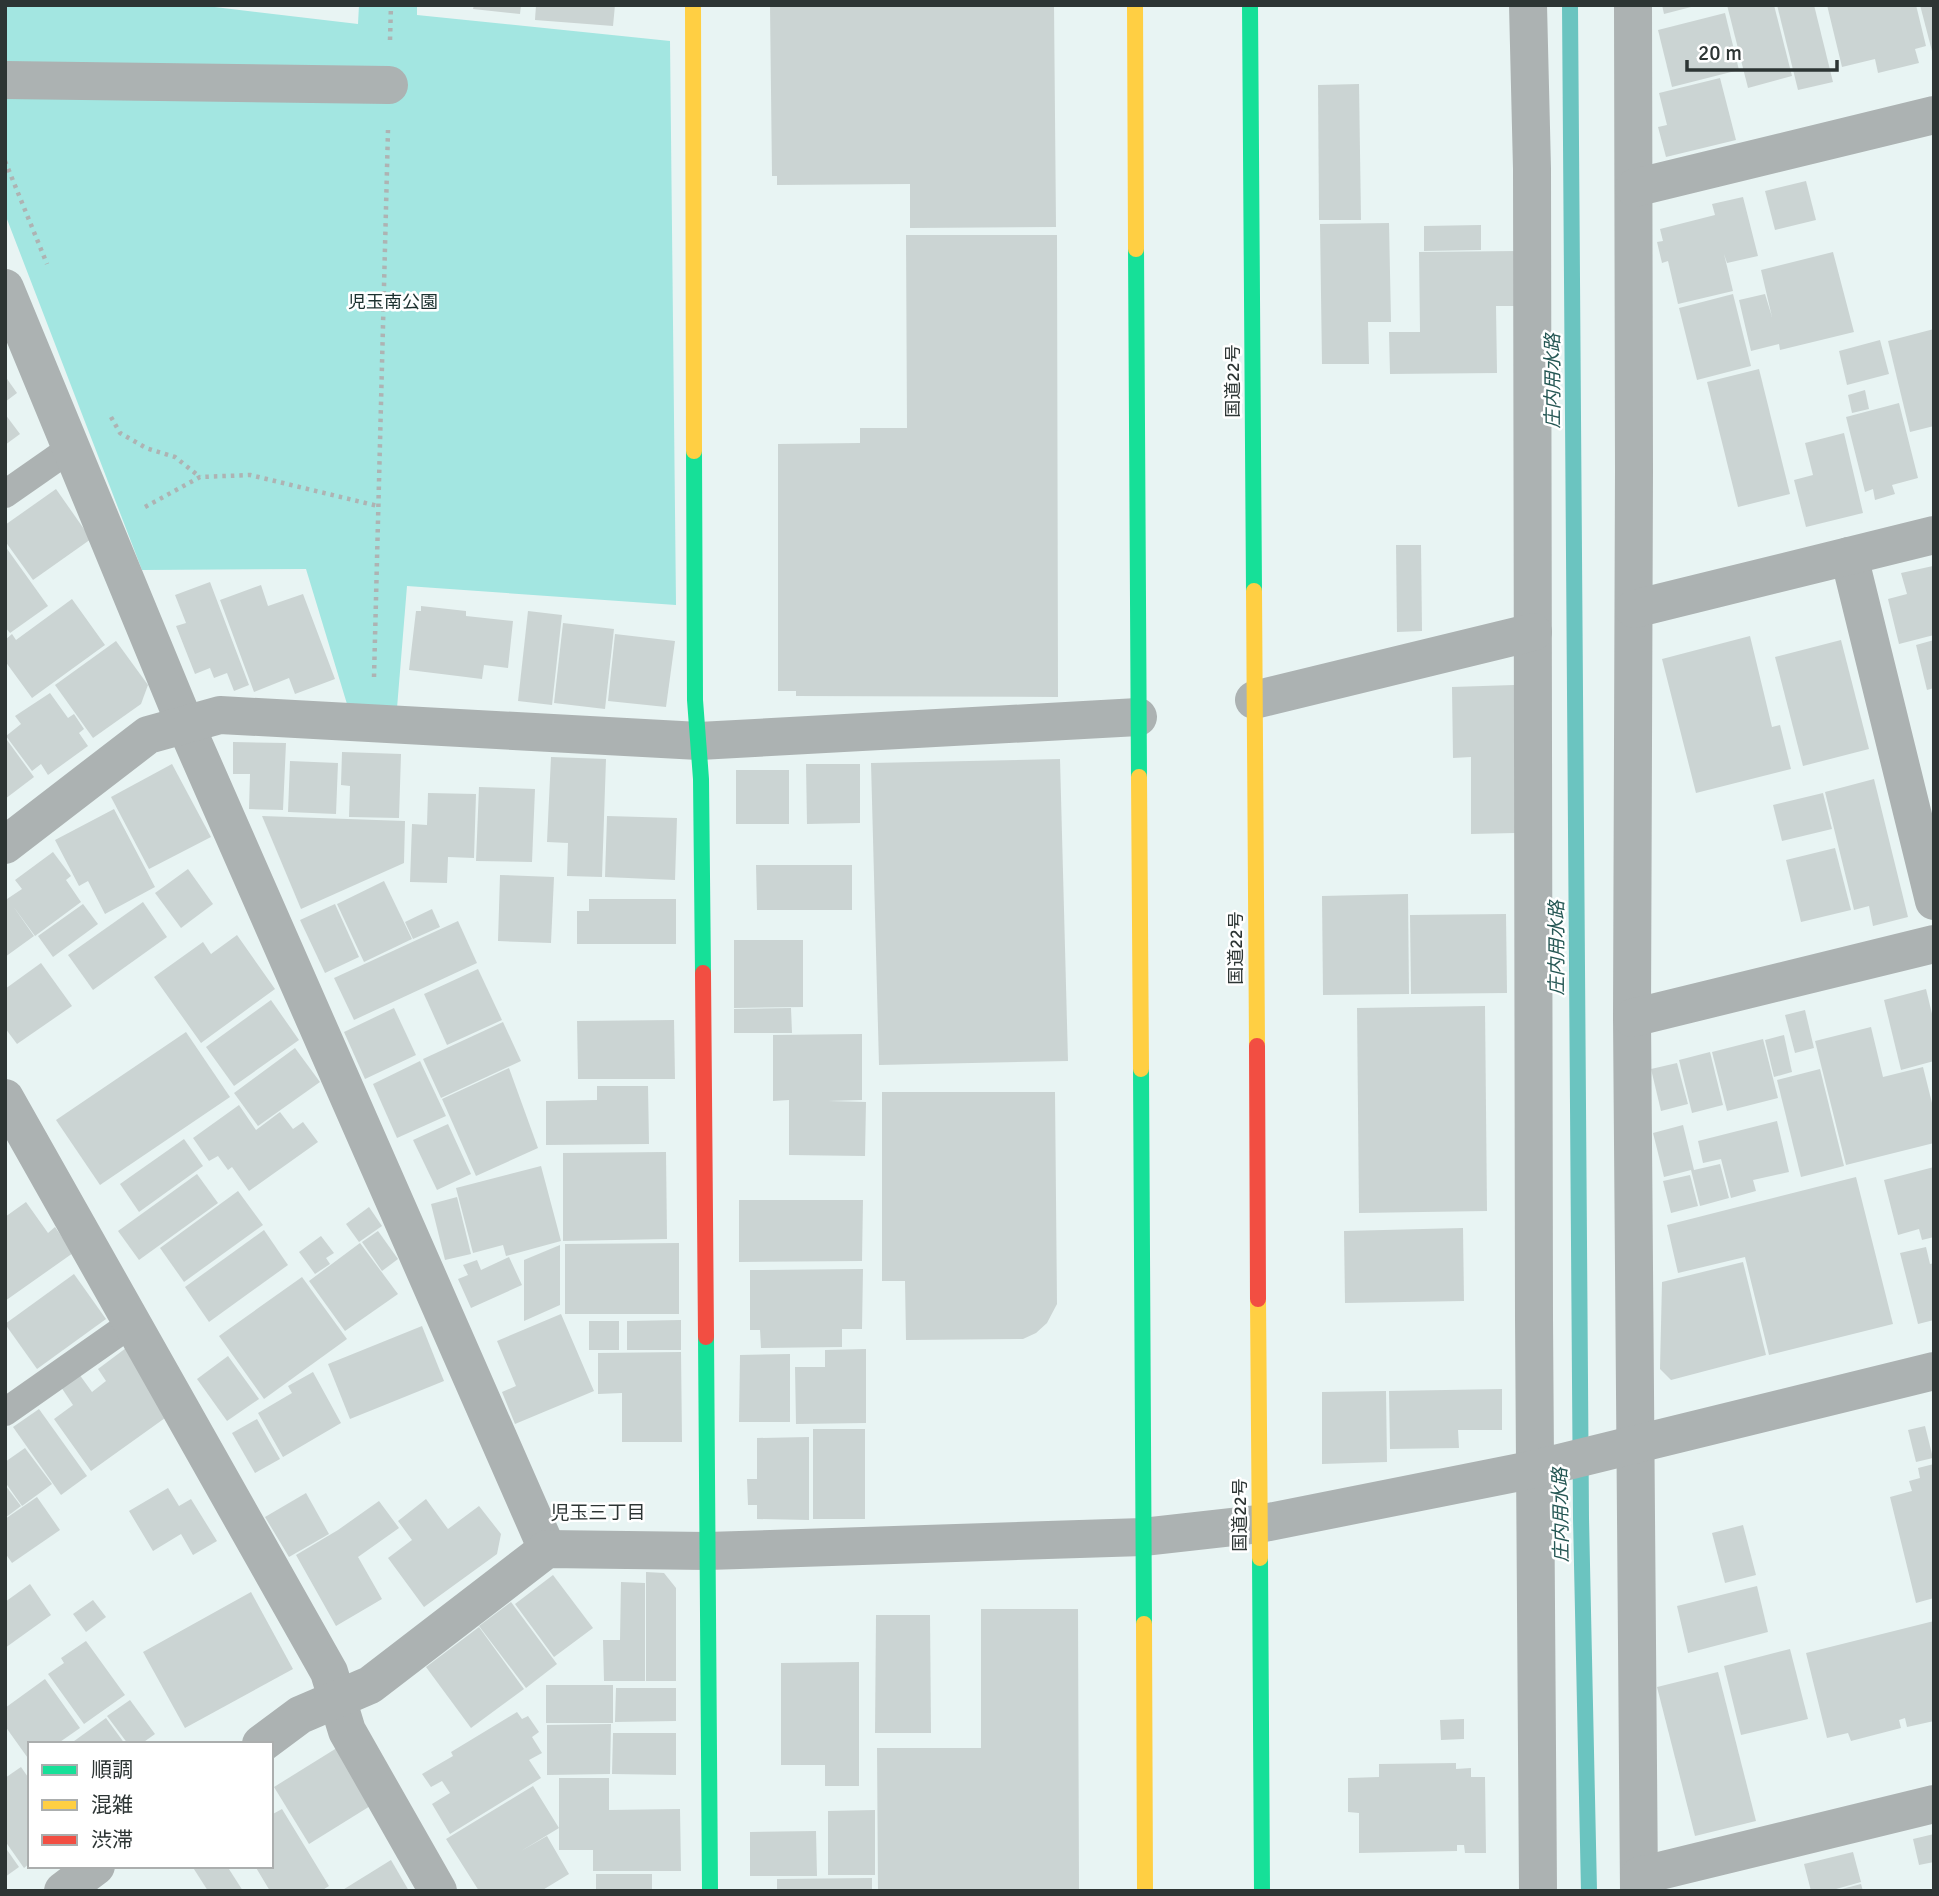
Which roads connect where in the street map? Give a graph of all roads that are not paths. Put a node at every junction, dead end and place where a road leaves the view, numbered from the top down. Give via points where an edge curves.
1 (694, 5) edge
2 (1135, 5) edge
3 (1250, 5) edge
4 (1528, 5) edge
5 (1633, 5) edge
6 (5, 80) edge
7 (389, 85) road end
8 (1934, 115) edge
9 (1634, 188) junction
10 (5, 288) edge
11 (71, 448) junction
12 (5, 494) edge
13 (1934, 535) edge
14 (1849, 556) junction
15 (1634, 609) junction
16 (1533, 632) junction
17 (1254, 700) junction
18 (1138, 717) junction
19 (185, 724) junction
20 (699, 741) junction
21 (5, 845) edge
22 (1934, 901) edge
23 (1934, 944) edge
24 (1632, 1018) junction
25 (5, 1098) edge
26 (132, 1323) junction
27 (1934, 1371) edge
28 (5, 1412) edge
29 (1625, 1446) junction
30 (1547, 1466) junction
31 (1259, 1524) junction
32 (1143, 1537) junction
33 (547, 1549) junction
34 (707, 1550) junction
35 (337, 1698) junction
36 (264, 1742) edge
37 (1934, 1804) edge
38 (93, 1868) edge
39 (1639, 1883) edge
40 (63, 1891) edge
41 (438, 1891) edge
42 (710, 1891) edge
43 (1145, 1891) edge
44 (1262, 1891) edge
45 (1538, 1891) edge

1 - 20 main road via 695,701
2 - 18 main road
3 - 17 main road, 国道22号
4 - 16 street
5 - 9 street
6 - 7 street
8 - 9 street
9 - 15 street
10 - 11 street
11 - 12 lane
11 - 19 street
13 - 14 street
14 - 15 street
14 - 22 street
15 - 24 street
16 - 17 street
16 - 30 street
17 - 31 main road, 国道22号
18 - 20 street
18 - 32 main road
19 - 20 street via 220,715
19 - 21 street via 148,735
19 - 33 street
20 - 34 main road
23 - 24 street
24 - 29 street
25 - 26 street
26 - 28 lane
26 - 35 street via 329,1672
27 - 29 street
29 - 30 street
29 - 39 street
30 - 31 street
30 - 45 street
31 - 32 street
31 - 44 main road, 国道22号
32 - 34 street
32 - 43 main road
33 - 34 street
33 - 35 street via 370,1685
34 - 42 main road
35 - 36 street via 300,1715
35 - 41 street via 347,1731
37 - 39 street
38 - 40 street

